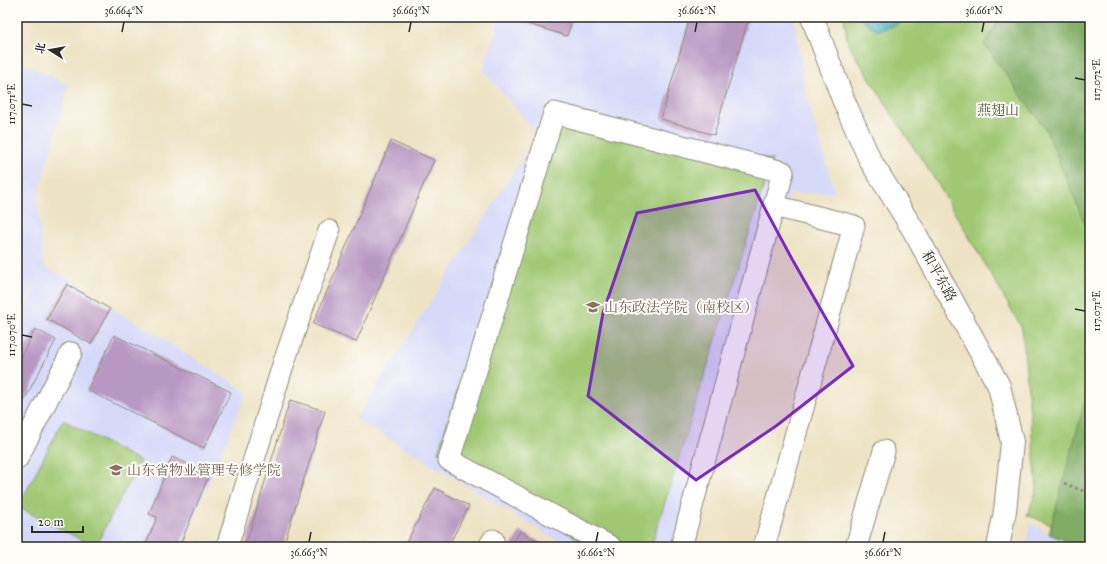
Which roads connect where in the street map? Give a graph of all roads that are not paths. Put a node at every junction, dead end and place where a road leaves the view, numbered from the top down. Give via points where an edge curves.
1 (812, 17) edge
2 (774, 206) junction
3 (329, 231) dead end
4 (71, 353) dead end
5 (884, 451) dead end
6 (17, 459) edge
7 (227, 547) edge
8 (611, 547) edge
9 (681, 547) edge
10 (764, 547) edge
11 (856, 547) edge
12 (998, 547) edge

1 - 12 main road, 和平东路 via 843,99 870,160 918,238 999,386 1012,442 1005,511
2 - 8 street via 783,172 554,112 449,460
2 - 9 street
2 - 10 street via 854,226
3 - 7 street via 283,365
4 - 6 street
5 - 11 street

